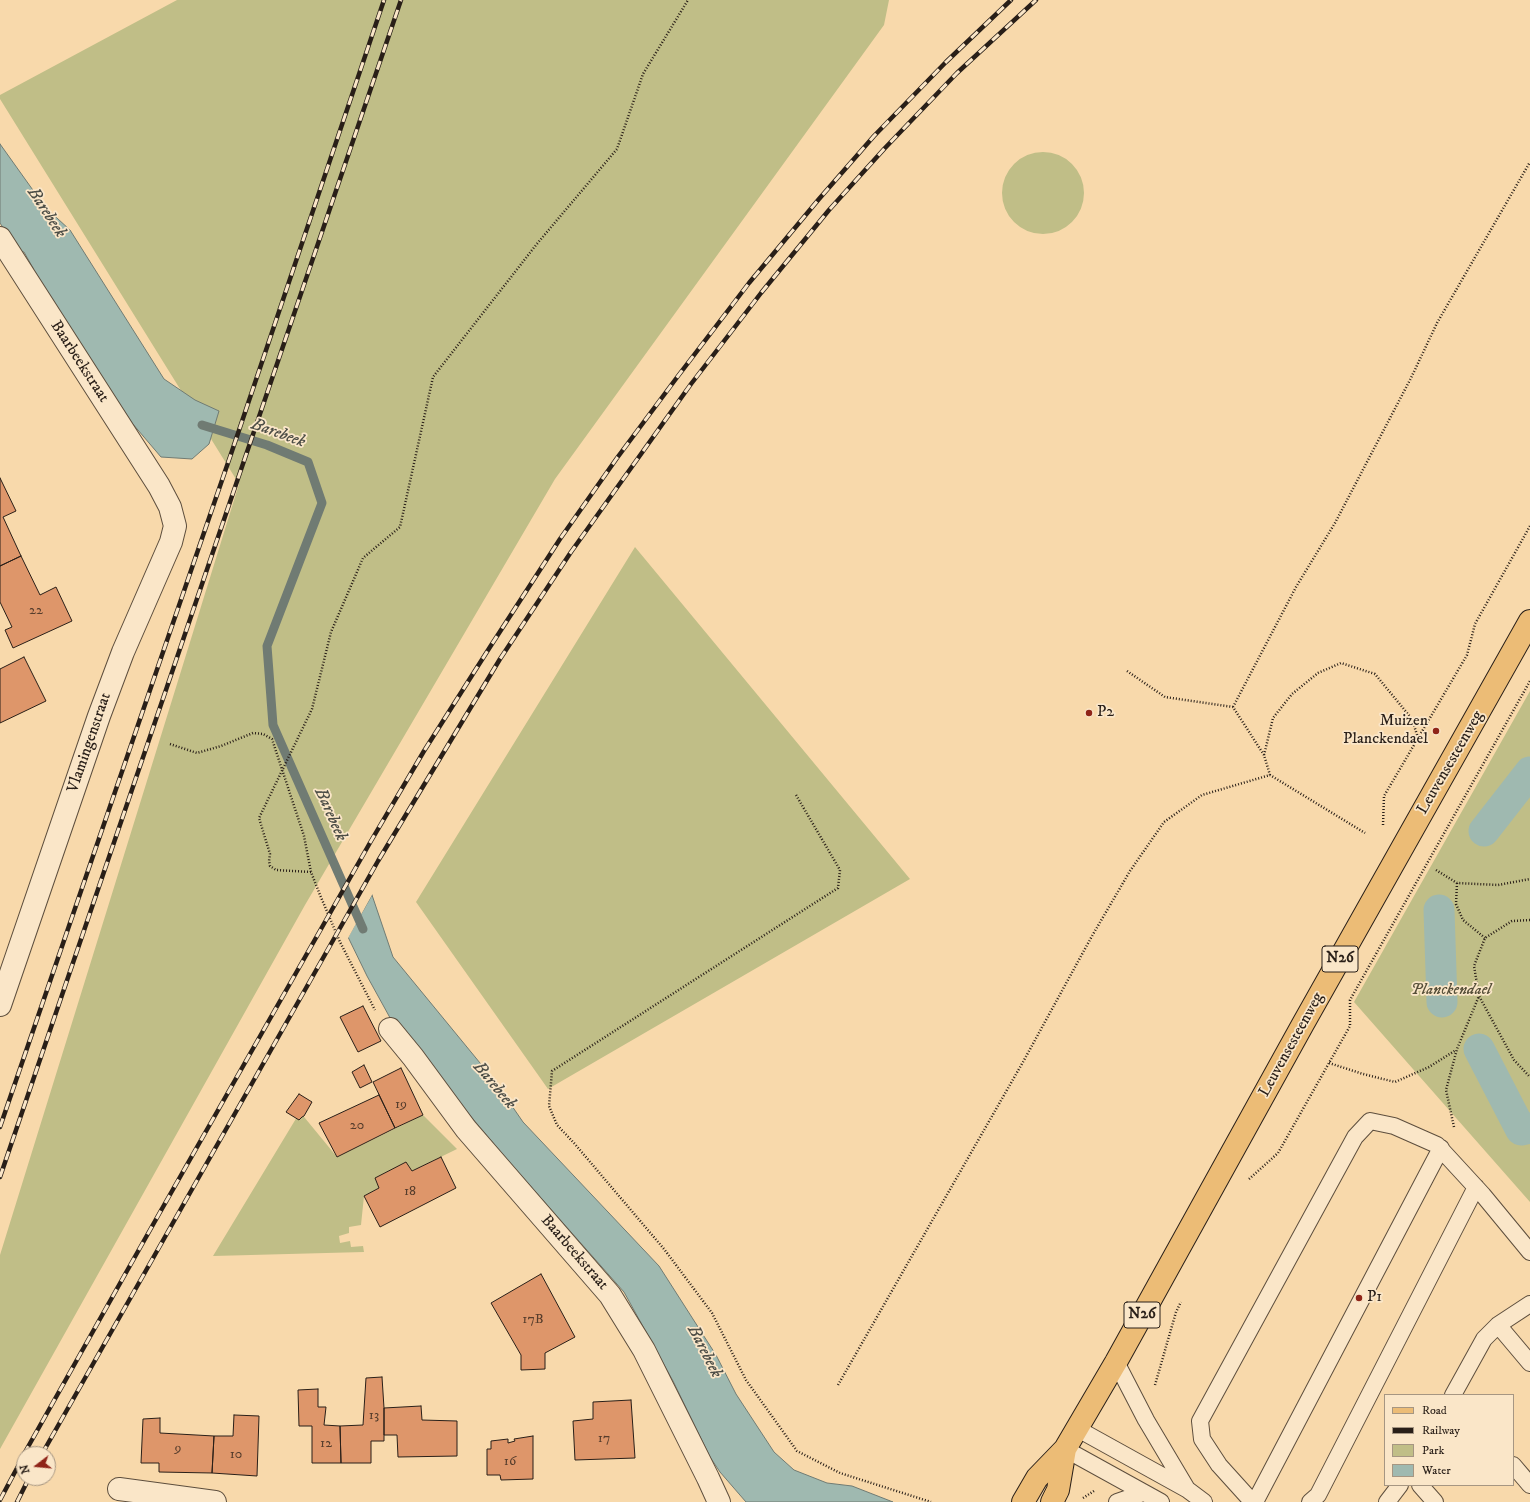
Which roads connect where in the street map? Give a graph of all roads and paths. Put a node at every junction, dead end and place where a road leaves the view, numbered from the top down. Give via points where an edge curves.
1 (688, 0) edge
2 (1530, 162) edge
3 (0, 238) edge
4 (159, 486) joint
5 (1530, 526) edge
6 (1530, 621) edge
7 (1127, 671) dead end
8 (1530, 681) edge
9 (1233, 707) junction
10 (1418, 738) junction
11 (170, 744) dead end
12 (1264, 755) junction
13 (282, 770) junction
14 (1270, 775) junction
15 (796, 795) dead end
16 (1383, 830) dead end
17 (1365, 833) dead end
18 (1436, 870) dead end
19 (311, 872) junction
20 (1530, 878) edge
21 (1457, 883) junction
22 (1530, 920) edge
23 (1485, 938) junction
24 (1479, 996) junction
25 (0, 1005) edge
26 (390, 1029) joint
27 (1457, 1049) junction
28 (1329, 1063) junction
29 (1530, 1077) edge
30 (1455, 1133) dead end
31 (1441, 1148) junction
32 (1245, 1185) dead end
33 (1476, 1187) junction
34 (1530, 1252) edge
35 (1182, 1300) dead end
36 (1530, 1304) edge
37 (1498, 1325) junction
38 (1116, 1362) junction
39 (1530, 1363) edge
40 (838, 1385) dead end
41 (1454, 1394) edge
42 (1142, 1412) junction
43 (1076, 1428) junction
44 (1065, 1449) junction
45 (1514, 1466) edge
46 (1107, 1473) junction
47 (1399, 1486) edge
48 (1421, 1486) edge
49 (1530, 1486) edge
50 (119, 1489) dead end
51 (1188, 1490) junction
52 (1143, 1493) junction
53 (1081, 1498) dead end
54 (215, 1502) edge
55 (719, 1502) edge
56 (931, 1502) edge
57 (1024, 1502) edge
58 (1052, 1502) edge
59 (1117, 1502) edge
60 (1162, 1502) edge
61 (1204, 1502) edge
62 (1255, 1502) edge
63 (1310, 1502) edge
64 (1387, 1502) edge
65 (1435, 1502) edge

1 - 13 path via 643,74 617,149 536,245 433,377 400,527 363,558 331,632 312,709
2 - 9 path via 1437,323 1412,378 1335,523 1296,587
3 - 4 street, Baarbeekstraat
4 - 25 street, Vlamingenstraat via 170,507 175,526 171,542 123,652 99,716
5 - 10 path via 1475,624 1468,655
6 - 38 main road, Leuvensesteenweg / N26
7 - 9 path via 1165,697
8 - 28 path via 1350,1000 1350,1026
9 - 12 path
10 - 12 path via 1412,719 1375,674 1341,664 1318,673 1292,694 1272,718
10 - 16 path via 1384,796
11 - 13 path via 197,753 253,733 263,734 272,739
12 - 14 path
13 - 19 path via 304,836
13 - 19 path via 258,818 270,854 270,866 276,870
14 - 17 path
14 - 40 path via 1202,795 1164,822 1130,871 1092,936
15 - 56 path via 840,870 838,888 552,1071 549,1106 556,1125 664,1249 712,1313 746,1380 797,1451 840,1472
18 - 21 path
19 - 26 path via 340,942 375,1009
20 - 21 path via 1498,885
21 - 23 path via 1456,904 1464,920
22 - 23 path via 1512,921
23 - 24 path via 1474,966
24 - 27 path
24 - 29 path via 1514,1060
26 - 55 street, Baarbeekstraat via 466,1129 610,1295 644,1350
27 - 28 path via 1429,1067 1395,1082
27 - 30 path via 1446,1090
28 - 32 path via 1278,1153 1249,1178
31 - 33 lane
31 - 62 lane
31 - 62 lane via 1394,1126 1370,1121 1355,1137 1200,1421 1202,1439 1219,1465
33 - 34 lane
33 - 63 lane via 1318,1495
35 - 42 path via 1176,1312 1156,1384
36 - 37 lane
37 - 39 lane
37 - 41 lane via 1484,1339
38 - 42 lane
38 - 43 main road, Leuvensesteenweg / N26
42 - 51 lane
43 - 44 main road, Leuvensesteenweg / N26
43 - 51 lane
44 - 46 lane
44 - 57 main road, Leuvensesteenweg / N26 via 1037,1478
44 - 58 main road, Leuvensesteenweg / N26 via 1058,1490
45 - 49 lane
46 - 52 lane
46 - 53 path via 1101,1486
47 - 64 lane
48 - 65 lane
50 - 54 street
51 - 61 lane
52 - 59 lane
52 - 60 lane

